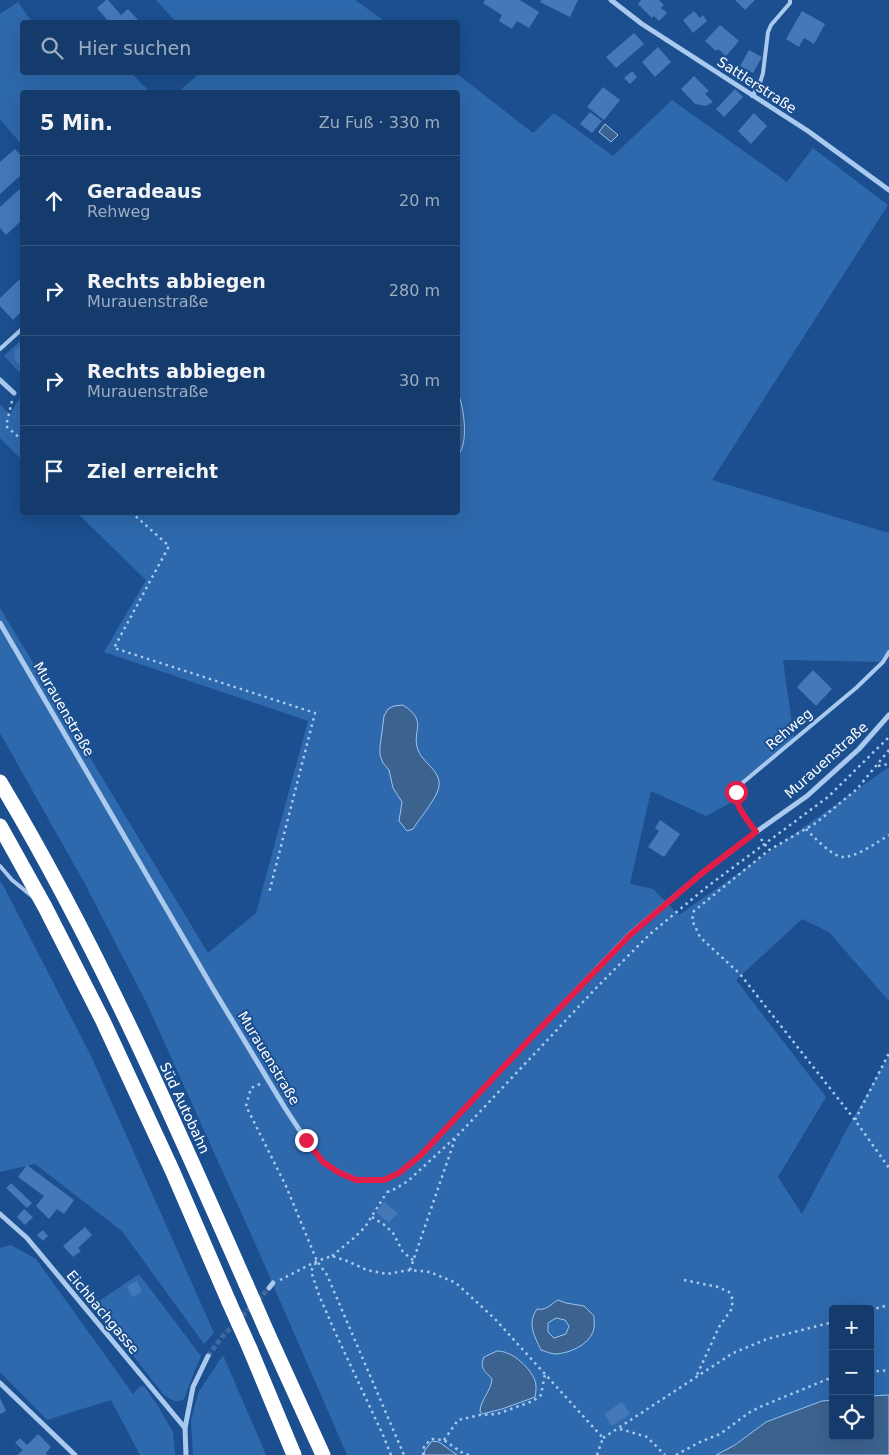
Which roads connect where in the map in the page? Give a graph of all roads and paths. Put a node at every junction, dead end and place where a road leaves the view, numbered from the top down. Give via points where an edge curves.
1 (611, 0) edge
2 (790, 0) edge
3 (752, 96) junction
4 (889, 190) edge
5 (20, 331) edge
6 (0, 349) edge
7 (0, 380) edge
8 (14, 393) joint
9 (20, 438) edge
10 (134, 515) edge
11 (0, 622) edge
12 (889, 652) edge
13 (889, 715) edge
14 (889, 738) edge
15 (889, 750) edge
16 (889, 764) edge
17 (878, 766) junction
18 (0, 782) edge
19 (0, 826) edge
20 (806, 829) junction
21 (756, 832) junction
22 (889, 834) edge
23 (764, 843) junction
24 (769, 850) junction
25 (0, 866) edge
26 (269, 893) dead end
27 (45, 907) junction
28 (889, 1053) edge
29 (268, 1080) junction
30 (855, 1120) junction
31 (456, 1137) junction
32 (889, 1168) edge
33 (384, 1180) junction
34 (387, 1192) junction
35 (0, 1214) edge
36 (372, 1216) junction
37 (332, 1256) junction
38 (316, 1260) junction
39 (413, 1260) junction
40 (410, 1270) junction
41 (684, 1280) dead end
42 (271, 1286) tunnel mouth
43 (889, 1305) edge
44 (874, 1309) edge
45 (829, 1323) edge
46 (208, 1356) tunnel mouth
47 (889, 1370) edge
48 (874, 1372) edge
49 (545, 1374) junction
50 (695, 1378) junction
51 (829, 1380) edge
52 (0, 1383) edge
53 (185, 1428) junction
54 (619, 1428) junction
55 (603, 1438) junction
56 (444, 1440) junction
57 (75, 1455) edge
58 (186, 1455) edge
59 (294, 1455) edge
60 (323, 1455) edge
61 (391, 1455) edge
62 (404, 1455) edge
63 (423, 1455) edge
64 (469, 1455) edge
65 (597, 1455) edge
66 (664, 1455) edge
67 (676, 1455) edge

1 - 3 street, Sattlerstraße
2 - 3 lane via 768,32 762,73
3 - 4 street, Sattlerstraße via 808,131
5 - 6 lane
7 - 8 street
8 - 9 path via 6,426
10 - 26 path via 169,546 114,648 314,712
11 - 29 street, Murauenstraße
12 - 21 lane, Rehweg via 856,688 740,786 736,792 738,806
13 - 21 street, Murauenstraße via 859,749 807,796
14 - 23 path via 828,797
15 - 17 path
16 - 17 path
17 - 20 path via 857,789
18 - 60 highway, Süd Autobahn, bridge via 64,897 141,1051
19 - 27 highway
20 - 22 path via 836,855 845,857 868,848
20 - 24 path
21 - 33 street, Murauenstraße via 630,935 421,1155 399,1173
23 - 24 path
23 - 31 path via 650,934
24 - 30 path via 694,911 692,920 700,937 740,974
25 - 27 lane
27 - 59 highway, bridge via 103,1021 168,1161
28 - 30 path
29 - 33 street, Murauenstraße via 323,1162 356,1180
29 - 38 path via 251,1088 246,1106 286,1186
30 - 32 path
31 - 34 path via 408,1180
31 - 39 path
33 - 34 path
34 - 36 path
35 - 53 street, Eichbachgasse via 27,1238
36 - 37 path via 356,1237
36 - 39 path via 393,1233 403,1252
37 - 38 path
37 - 40 path via 374,1272 387,1274
38 - 42 path
38 - 61 path via 311,1271 319,1296
38 - 62 path via 327,1275
39 - 40 path
40 - 49 path via 430,1272 456,1283 495,1319
41 - 50 path via 718,1287 729,1292 733,1300 731,1310 719,1327
43 - 44 path
45 - 50 path via 767,1339 734,1353
46 - 53 street via 193,1387
47 - 48 path
49 - 55 path
49 - 56 path via 541,1396 497,1414 458,1420
50 - 54 path
51 - 67 path via 762,1406 720,1434
52 - 57 street
53 - 58 street
54 - 55 path
54 - 66 path via 647,1437
55 - 65 path
56 - 63 path via 432,1439 424,1446
56 - 64 path

